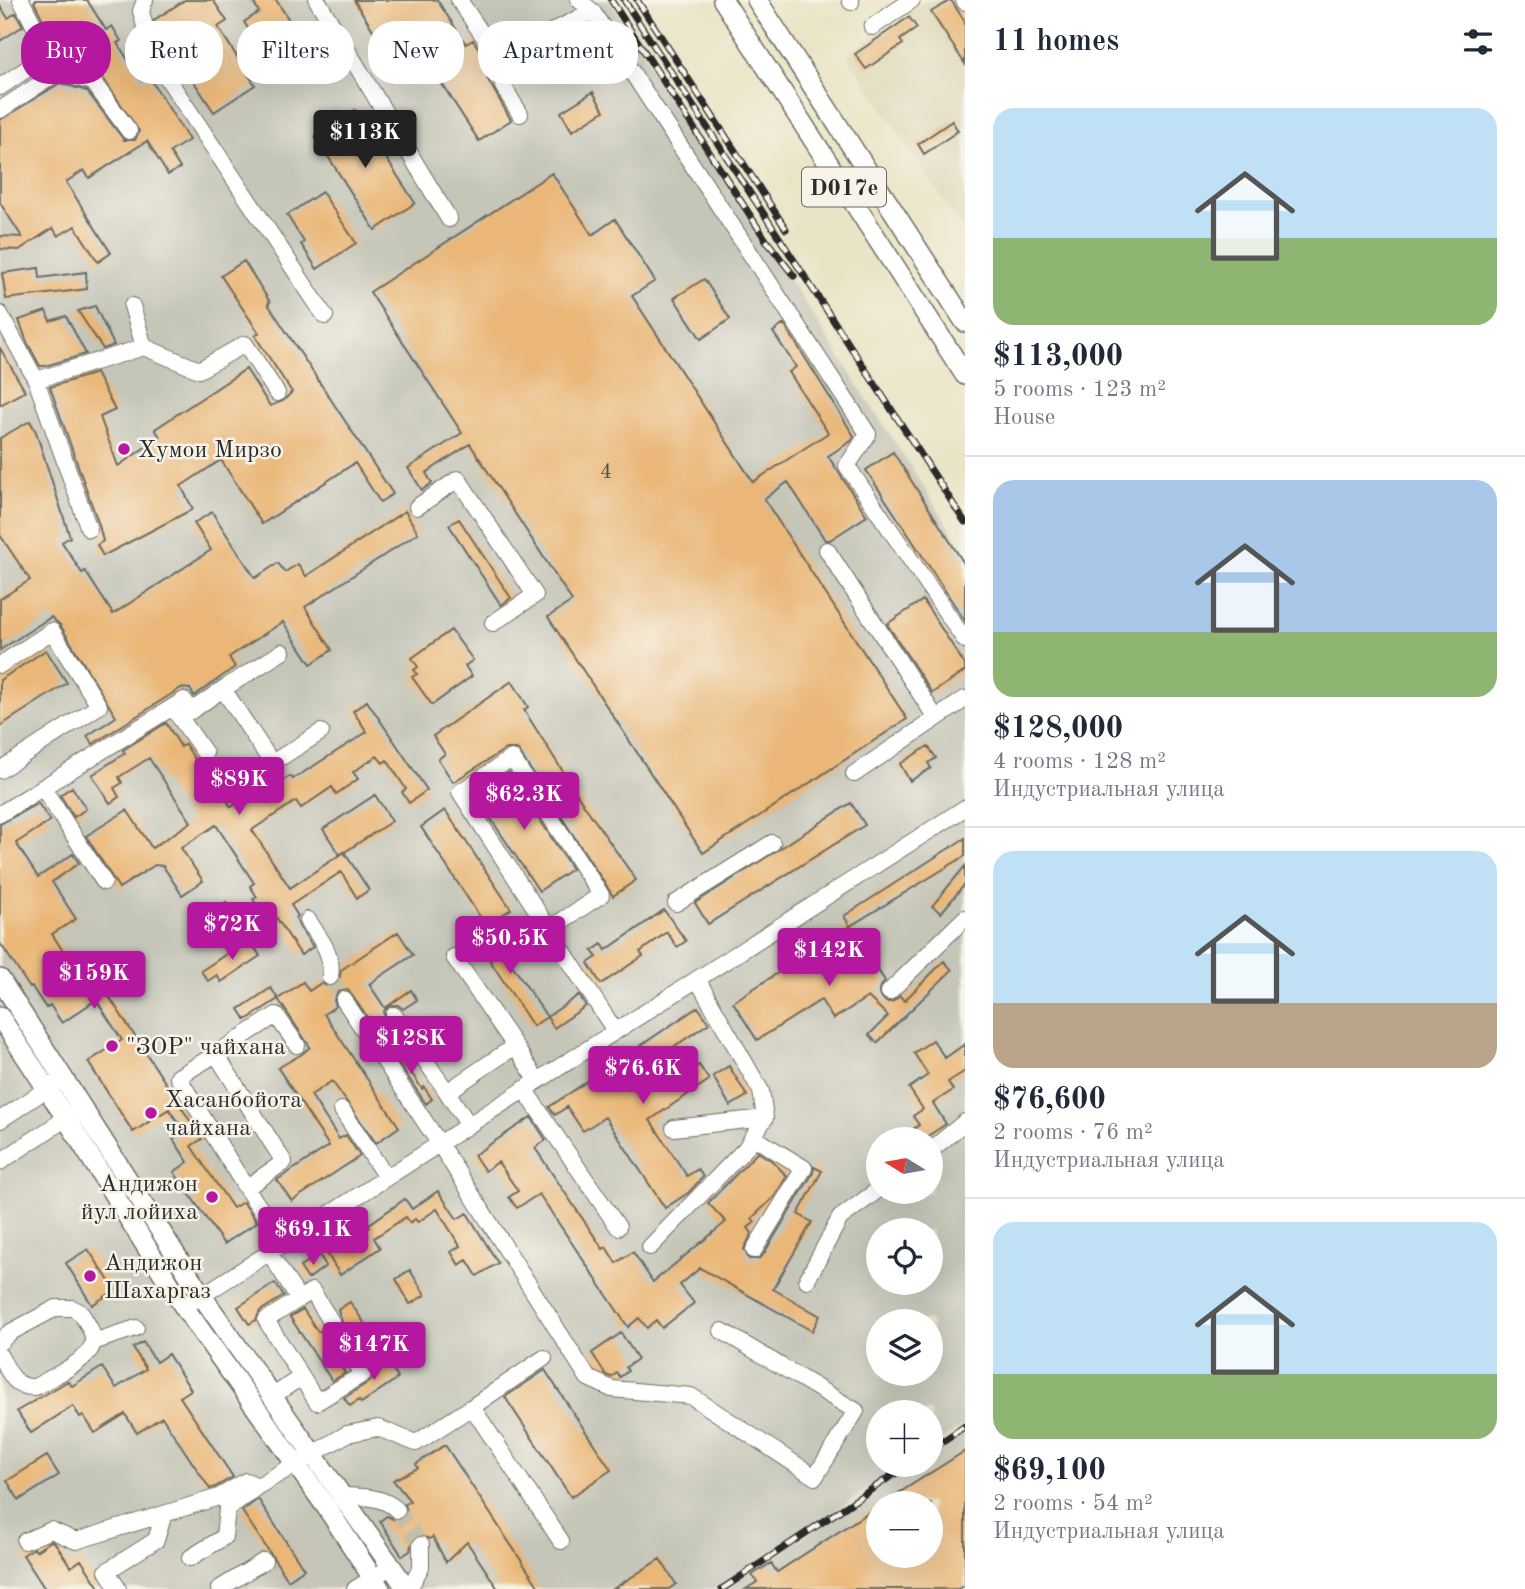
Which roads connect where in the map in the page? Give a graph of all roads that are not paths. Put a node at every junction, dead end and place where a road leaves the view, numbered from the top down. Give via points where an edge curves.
1 (21, 0) edge
2 (145, 0) edge
3 (317, 0) edge
4 (459, 0) edge
5 (723, 0) edge
6 (757, 0) edge
7 (912, 0) edge
8 (585, 5) edge
9 (560, 21) edge
10 (872, 27) dead end
11 (478, 28) edge
12 (503, 84) edge
13 (0, 87) edge
14 (0, 110) edge
15 (520, 114) dead end
16 (128, 131) dead end
17 (449, 219) dead end
18 (132, 306) dead end
19 (0, 314) edge
20 (325, 316) dead end
21 (965, 322) edge
22 (144, 347) junction
23 (965, 375) edge
24 (36, 380) junction
25 (277, 393) dead end
26 (417, 507) dead end
27 (89, 529) dead end
28 (827, 550) dead end
29 (493, 623) dead end
30 (965, 640) edge
31 (282, 652) dead end
32 (0, 665) edge
33 (223, 689) junction
34 (965, 699) edge
35 (173, 708) junction
36 (936, 718) junction
37 (321, 732) dead end
38 (205, 752) dead end
39 (0, 770) edge
40 (854, 774) dead end
41 (43, 788) junction
42 (965, 808) edge
43 (0, 814) edge
44 (772, 843) dead end
45 (104, 882) dead end
46 (676, 903) dead end
47 (965, 918) edge
48 (308, 920) dead end
49 (548, 930) junction
50 (454, 957) dead end
51 (330, 977) tunnel mouth
52 (0, 979) edge
53 (697, 979) junction
54 (889, 992) dead end
55 (344, 1000) tunnel mouth
56 (394, 1015) dead end
57 (0, 1017) edge
58 (615, 1031) junction
59 (297, 1045) dead end
60 (515, 1046) junction
61 (216, 1054) junction
62 (64, 1077) junction
63 (531, 1084) junction
64 (47, 1089) junction
65 (447, 1092) junction
66 (342, 1110) dead end
67 (74, 1112) junction
68 (765, 1118) junction
69 (0, 1120) edge
70 (965, 1122) edge
71 (468, 1124) junction
72 (674, 1128) dead end
73 (753, 1137) junction
74 (943, 1140) edge
75 (439, 1143) junction
76 (0, 1162) edge
77 (386, 1177) junction
78 (246, 1188) junction
79 (866, 1199) edge
80 (618, 1227) dead end
81 (284, 1243) junction
82 (650, 1247) dead end
83 (754, 1250) dead end
84 (270, 1252) junction
85 (807, 1280) dead end
86 (202, 1296) junction
87 (299, 1299) junction
88 (184, 1307) junction
89 (332, 1323) dead end
90 (136, 1328) dead end
91 (722, 1331) dead end
92 (3, 1332) edge
93 (342, 1340) dead end
94 (93, 1342) junction
95 (0, 1356) edge
96 (544, 1358) dead end
97 (301, 1377) junction
98 (273, 1396) junction
99 (472, 1407) junction
100 (313, 1452) junction
101 (296, 1466) junction
102 (258, 1486) junction
103 (344, 1496) junction
104 (397, 1510) tunnel mouth
105 (164, 1514) junction
106 (25, 1541) dead end
107 (561, 1541) dead end
108 (421, 1545) dead end
109 (190, 1558) dead end
110 (264, 1561) dead end
111 (392, 1566) junction
112 (376, 1584) edge
113 (118, 1589) edge
114 (219, 1589) edge
115 (355, 1589) edge
116 (408, 1589) edge

1 - 13 street via 49,54
2 - 20 street via 141,11 152,55
3 - 17 street
4 - 11 street
5 - 23 main road, D017e
6 - 21 main road, D017e
7 - 10 street
8 - 9 street
8 - 30 street via 867,434 847,466
12 - 15 street
14 - 16 street via 58,72 93,82
18 - 22 street
19 - 24 street
22 - 24 street
22 - 25 street via 199,370 245,344
24 - 27 street
26 - 29 street via 458,479 535,595
28 - 36 street
31 - 33 street
32 - 39 street via 52,631 99,706
33 - 35 street via 191,711 184,700
33 - 37 street via 272,763
34 - 36 street
35 - 38 street
35 - 41 street
36 - 40 street
41 - 43 street
41 - 45 street
42 - 53 street
44 - 46 street
47 - 54 street
48 - 51 street via 326,947 332,963
49 - 49 street via 460,792 512,758 601,895
49 - 58 street
50 - 60 street
52 - 62 main road
53 - 58 street
53 - 68 street via 761,1091
55 - 75 street
56 - 65 street
57 - 64 main road
58 - 63 street
59 - 61 street via 276,1015
60 - 63 street
60 - 65 street
61 - 78 street via 284,1162
61 - 78 street via 178,1077
62 - 64 street
62 - 67 main road
63 - 71 street
63 - 80 street
64 - 67 main road
64 - 69 street
65 - 71 street
66 - 77 street
67 - 76 street
67 - 86 main road
67 - 88 main road
68 - 72 street
68 - 73 street
70 - 74 street
71 - 75 street
73 - 82 street
73 - 83 street via 804,1168
75 - 77 street
75 - 91 street via 589,1378 612,1389 691,1396 815,1477 856,1411
77 - 81 street
78 - 81 street
79 - 85 street via 840,1218
81 - 84 street
84 - 86 street
84 - 87 street
86 - 88 street
86 - 98 main road
87 - 89 street via 312,1291
87 - 97 street via 266,1320
88 - 101 main road
90 - 94 street
92 - 94 street via 64,1307 80,1312
93 - 97 street via 363,1374 317,1402
94 - 95 street via 87,1356 35,1387 13,1380
96 - 99 street
97 - 98 street
98 - 100 main road
99 - 100 street via 416,1443 378,1428 346,1434
99 - 107 street
100 - 101 street
100 - 103 main road
101 - 102 street
101 - 112 main road
102 - 105 street via 246,1481 219,1497
102 - 109 street via 227,1509 223,1537
103 - 104 street via 378,1499
103 - 111 main road
105 - 106 street via 76,1541 51,1530
105 - 113 street via 156,1540 107,1572
108 - 116 street via 421,1567
110 - 114 street
111 - 112 street
111 - 116 main road
112 - 115 street

